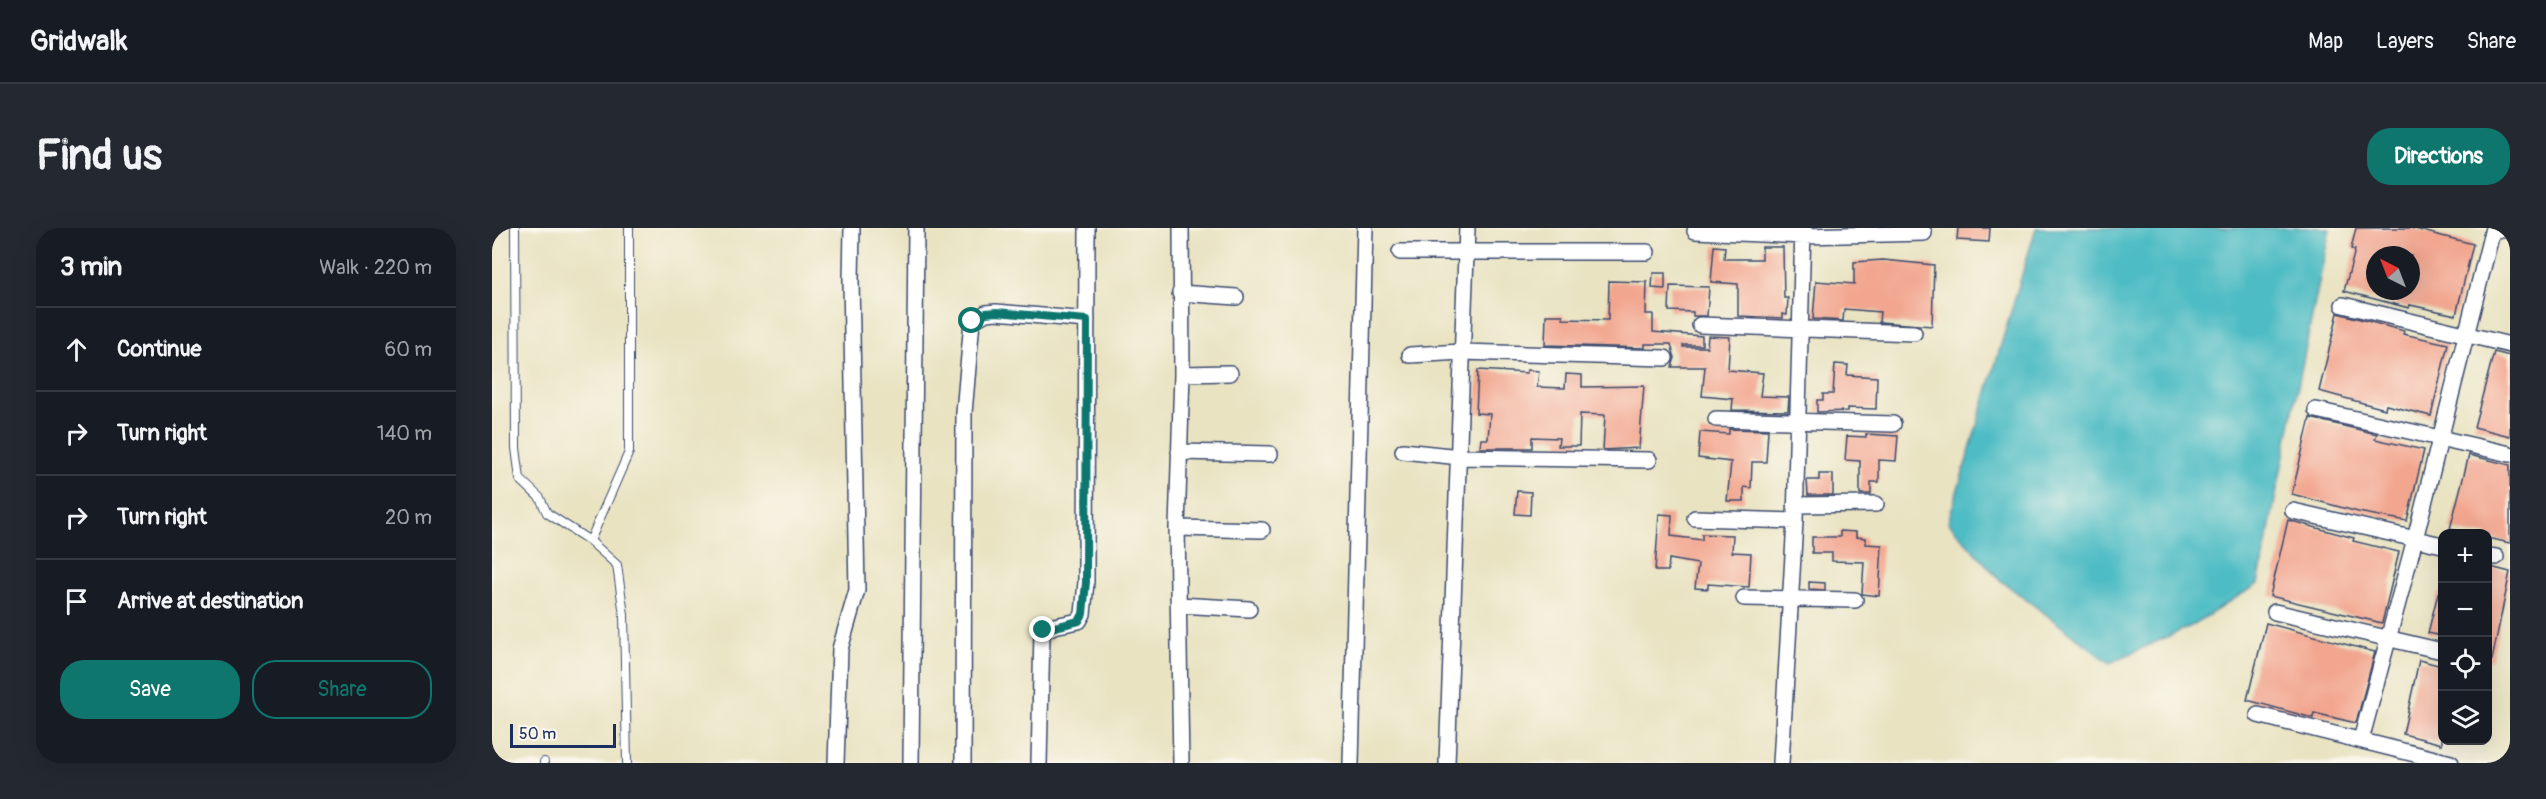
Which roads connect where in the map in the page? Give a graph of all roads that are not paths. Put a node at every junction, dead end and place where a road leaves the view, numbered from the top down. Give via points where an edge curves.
1 (515, 228) edge
2 (629, 228) edge
3 (852, 228) edge
4 (916, 228) edge
5 (1087, 228) edge
6 (1181, 228) edge
7 (1365, 228) edge
8 (1467, 228) edge
9 (2494, 228) edge
10 (1695, 231) dead end
11 (2510, 231) edge
12 (1803, 232) edge
13 (1924, 233) dead end
14 (1400, 252) dead end
15 (1466, 252) junction
16 (1647, 252) dead end
17 (1180, 293) junction
18 (1236, 297) dead end
19 (2343, 305) dead end
20 (1087, 320) junction
21 (1700, 325) dead end
22 (1801, 330) junction
23 (1914, 333) dead end
24 (2466, 334) junction
25 (2510, 345) edge
26 (1461, 352) junction
27 (1410, 355) dead end
28 (1665, 358) dead end
29 (1230, 373) dead end
30 (1182, 374) junction
31 (2316, 410) dead end
32 (1716, 419) dead end
33 (1797, 421) junction
34 (1893, 424) dead end
35 (2440, 437) junction
36 (1403, 451) dead end
37 (1179, 452) junction
38 (1270, 454) dead end
39 (2510, 454) edge
40 (1460, 457) junction
41 (1649, 460) dead end
42 (1876, 504) dead end
43 (1795, 505) junction
44 (2293, 511) dead end
45 (1695, 518) dead end
46 (1795, 521) junction
47 (1177, 528) junction
48 (1262, 530) dead end
49 (2415, 539) junction
50 (590, 541) junction
51 (2438, 544) edge
52 (1790, 597) junction
53 (1744, 598) dead end
54 (1855, 600) dead end
55 (1179, 605) junction
56 (1249, 609) dead end
57 (2275, 612) dead end
58 (2387, 640) junction
59 (2438, 650) edge
60 (2258, 715) dead end
61 (2361, 740) junction
62 (627, 763) edge
63 (836, 763) edge
64 (911, 763) edge
65 (963, 763) edge
66 (1039, 763) edge
67 (1181, 763) edge
68 (1351, 763) edge
69 (1447, 763) edge
70 (1781, 763) edge
71 (2451, 763) edge

1 - 50 lane via 516,448 520,479 540,498 547,513
2 - 50 lane via 628,452
3 - 63 street via 857,590 840,650
4 - 64 street
5 - 20 street
6 - 17 street
7 - 68 street
8 - 15 street
9 - 11 street
9 - 24 street
10 - 12 street
12 - 13 street
12 - 22 street
14 - 15 street
15 - 16 street
15 - 26 street
17 - 18 street
17 - 30 street
19 - 24 street
20 - 65 street via 996,312 972,321 964,413
20 - 66 street via 1083,614 1079,621 1042,632
21 - 22 street
22 - 23 street
22 - 33 street
24 - 25 street
24 - 35 street
26 - 27 street
26 - 28 street
26 - 40 street
29 - 30 street
30 - 37 street
31 - 35 street
32 - 33 street
33 - 34 street
33 - 43 street
35 - 39 street
35 - 49 street
36 - 40 street
37 - 38 street
37 - 47 street
40 - 41 street
40 - 69 street
42 - 43 street
43 - 46 street
44 - 49 street
45 - 46 street
46 - 52 street
47 - 48 street
47 - 55 street
49 - 51 street
49 - 58 street
50 - 62 lane via 617,565 624,615
52 - 53 street
52 - 54 street
52 - 70 street
55 - 56 street
55 - 67 street
57 - 58 street
58 - 59 street
58 - 61 street
60 - 61 street
61 - 71 street

